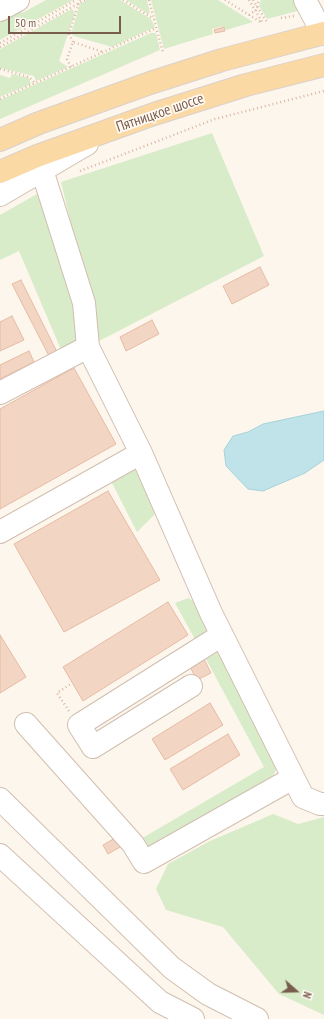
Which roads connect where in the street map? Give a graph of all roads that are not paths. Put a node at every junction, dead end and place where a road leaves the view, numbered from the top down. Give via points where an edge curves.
1 (18, 0) edge
2 (305, 0) edge
3 (0, 10) edge
4 (323, 34) edge
5 (324, 65) edge
6 (117, 127) junction
7 (0, 140) edge
8 (42, 170) junction
9 (0, 172) edge
10 (0, 195) edge
11 (88, 347) junction
12 (0, 393) edge
13 (141, 453) junction
14 (0, 532) edge
15 (222, 635) junction
16 (191, 686) dead end
17 (26, 724) dead end
18 (293, 778) junction
19 (0, 799) edge
20 (324, 804) edge
21 (0, 855) edge
22 (158, 1011) edge
23 (193, 1019) edge
24 (257, 1019) edge

1 - 3 street
2 - 4 street
4 - 7 main road, Пятницкое шоссе via 222,60 150,83 39,123
5 - 6 main road, Пятницкое шоссе via 246,85
6 - 8 street
6 - 9 main road, Пятницкое шоссе
8 - 10 street
8 - 11 street via 84,303
11 - 12 street
11 - 13 street
13 - 14 street
13 - 15 street
15 - 16 street via 79,725 93,747
15 - 18 street
17 - 18 street via 133,844 144,862
18 - 20 street via 303,797
19 - 24 street via 172,968 208,994
21 - 22 street
22 - 23 street

